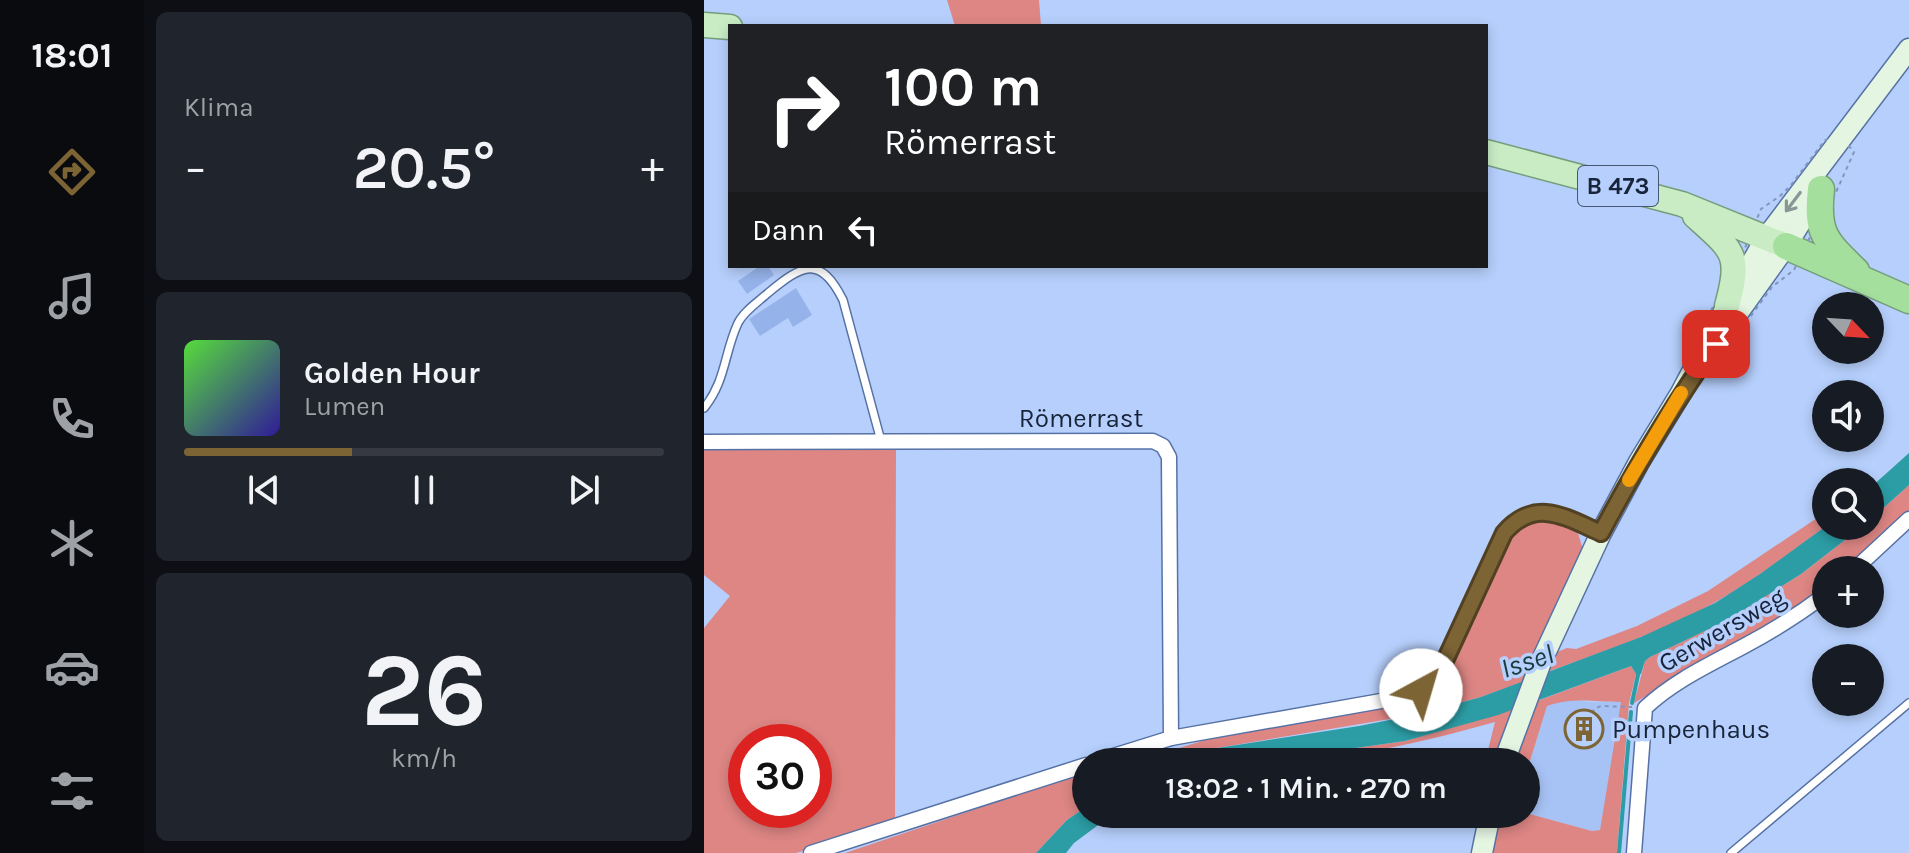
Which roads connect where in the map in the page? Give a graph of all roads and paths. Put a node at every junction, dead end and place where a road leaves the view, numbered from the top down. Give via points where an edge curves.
1 (704, 25) edge
2 (728, 27) edge
3 (1909, 49) edge
4 (1892, 74) junction
5 (1488, 153) edge
6 (1821, 189) junction
7 (1682, 204) junction
8 (1776, 242) junction
9 (1867, 282) junction
10 (1909, 300) edge
11 (1727, 306) junction
12 (1681, 393) junction
13 (704, 408) edge
14 (881, 441) junction
15 (704, 442) edge
16 (1909, 519) edge
17 (1601, 533) junction
18 (1869, 556) edge
19 (1812, 604) edge
20 (1909, 703) edge
21 (1645, 708) junction
22 (1590, 721) dead end
23 (1171, 738) junction
24 (1139, 748) edge
25 (1509, 748) edge
26 (1072, 769) edge
27 (1487, 828) edge
28 (811, 853) edge
29 (1482, 853) edge
30 (1634, 853) edge
31 (1731, 853) edge

1 - 2 main road
3 - 4 main road
4 - 6 main road
4 -> 8 main road
5 - 7 main road, B 473
6 - 8 main road
6 - 9 highway, B 473 via 1822,229 1831,246
7 - 8 main road, B 473
7 - 11 main road, B 473 via 1732,254 1735,270
8 - 9 highway, B 473
8 - 11 main road
8 - 12 main road
9 - 10 highway, B 473
11 - 12 main road
12 - 17 main road
13 - 14 lane via 720,384 739,321 793,272 811,269 833,279 843,300
14 - 15 street, Römerrast
14 - 23 street, Römerrast via 1153,441 1163,446 1169,457
16 - 18 street
17 - 23 street via 1562,515 1536,512 1516,519 1504,533 1443,665 1421,690
17 - 25 main road via 1541,662
19 - 21 street, Gerwersweg via 1684,678
20 - 31 lane
21 - 22 path via 1601,706
21 - 30 street, Gerwersweg
23 - 24 street
26 - 28 street
27 - 29 main road

